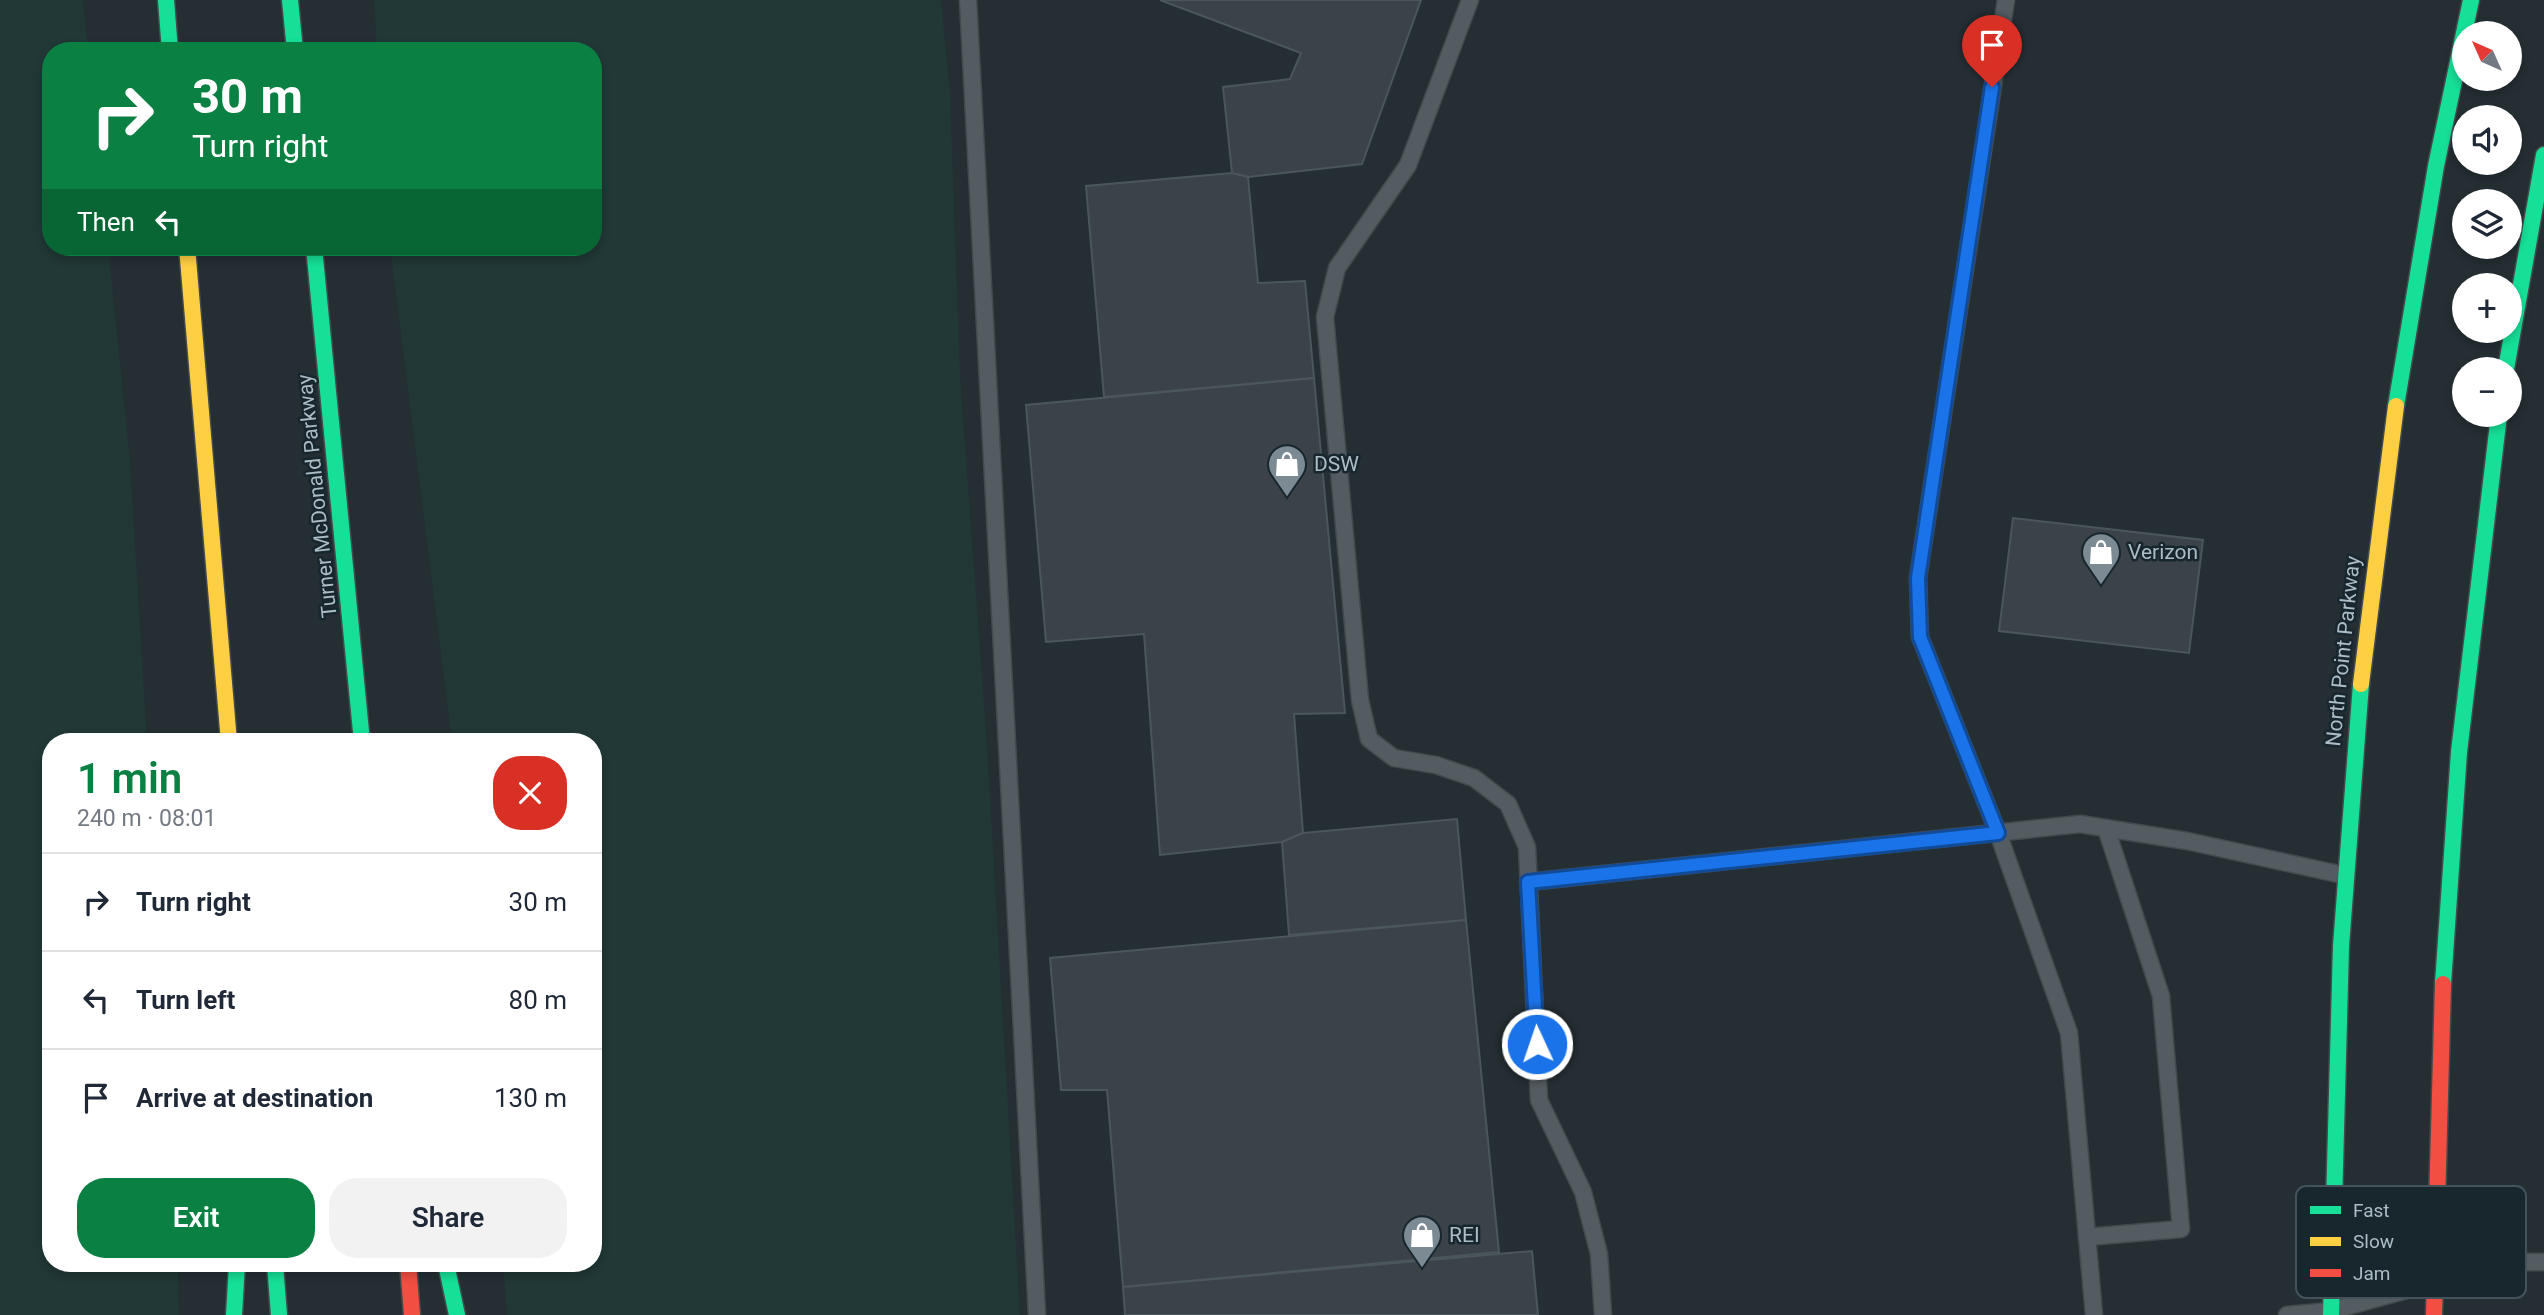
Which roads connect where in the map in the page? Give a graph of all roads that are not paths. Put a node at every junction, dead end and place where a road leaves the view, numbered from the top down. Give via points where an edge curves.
1 (166, 0) edge
2 (290, 0) edge
3 (968, 0) edge
4 (1470, 0) edge
5 (2006, 0) edge
6 (2471, 0) edge
7 (169, 42) edge
8 (294, 42) edge
9 (2544, 155) edge
10 (188, 256) edge
11 (315, 256) edge
12 (2508, 357) edge
13 (2497, 427) edge
14 (228, 733) edge
15 (361, 733) edge
16 (2106, 828) junction
17 (1998, 833) junction
18 (2343, 875) junction
19 (1528, 882) junction
20 (2333, 1186) edge
21 (2436, 1186) edge
22 (2087, 1237) junction
23 (2526, 1262) edge
24 (2544, 1262) edge
25 (237, 1272) edge
26 (276, 1272) edge
27 (409, 1272) edge
28 (448, 1272) edge
29 (2382, 1298) edge
30 (2331, 1313) edge
31 (234, 1315) edge
32 (279, 1315) edge
33 (412, 1315) edge
34 (457, 1315) edge
35 (1037, 1315) edge
36 (1603, 1315) edge
37 (2094, 1315) edge
38 (2287, 1315) edge

1 - 7 main road
2 - 8 main road
3 - 35 lane
4 - 19 lane via 1408,165 1337,268 1325,317 1360,699 1369,739 1394,758 1474,778 1508,804 1527,847
5 - 17 lane via 1918,578 1920,637
6 - 18 main road, North Point Parkway via 2423,235 2378,523
9 - 12 main road
10 - 14 main road
11 - 15 main road, Turner McDonald Parkway
13 - 21 main road via 2479,550 2447,881
16 - 17 lane via 2080,824
16 - 18 lane
16 - 22 lane via 2161,996 2181,1229
17 - 19 lane
17 - 22 lane via 2069,1033
18 - 20 main road, North Point Parkway
19 - 36 lane via 1539,1100 1583,1192 1599,1254
22 - 37 lane
23 - 24 lane
25 - 31 main road
26 - 32 main road
27 - 33 main road
28 - 34 main road
29 - 30 lane
30 - 38 lane

